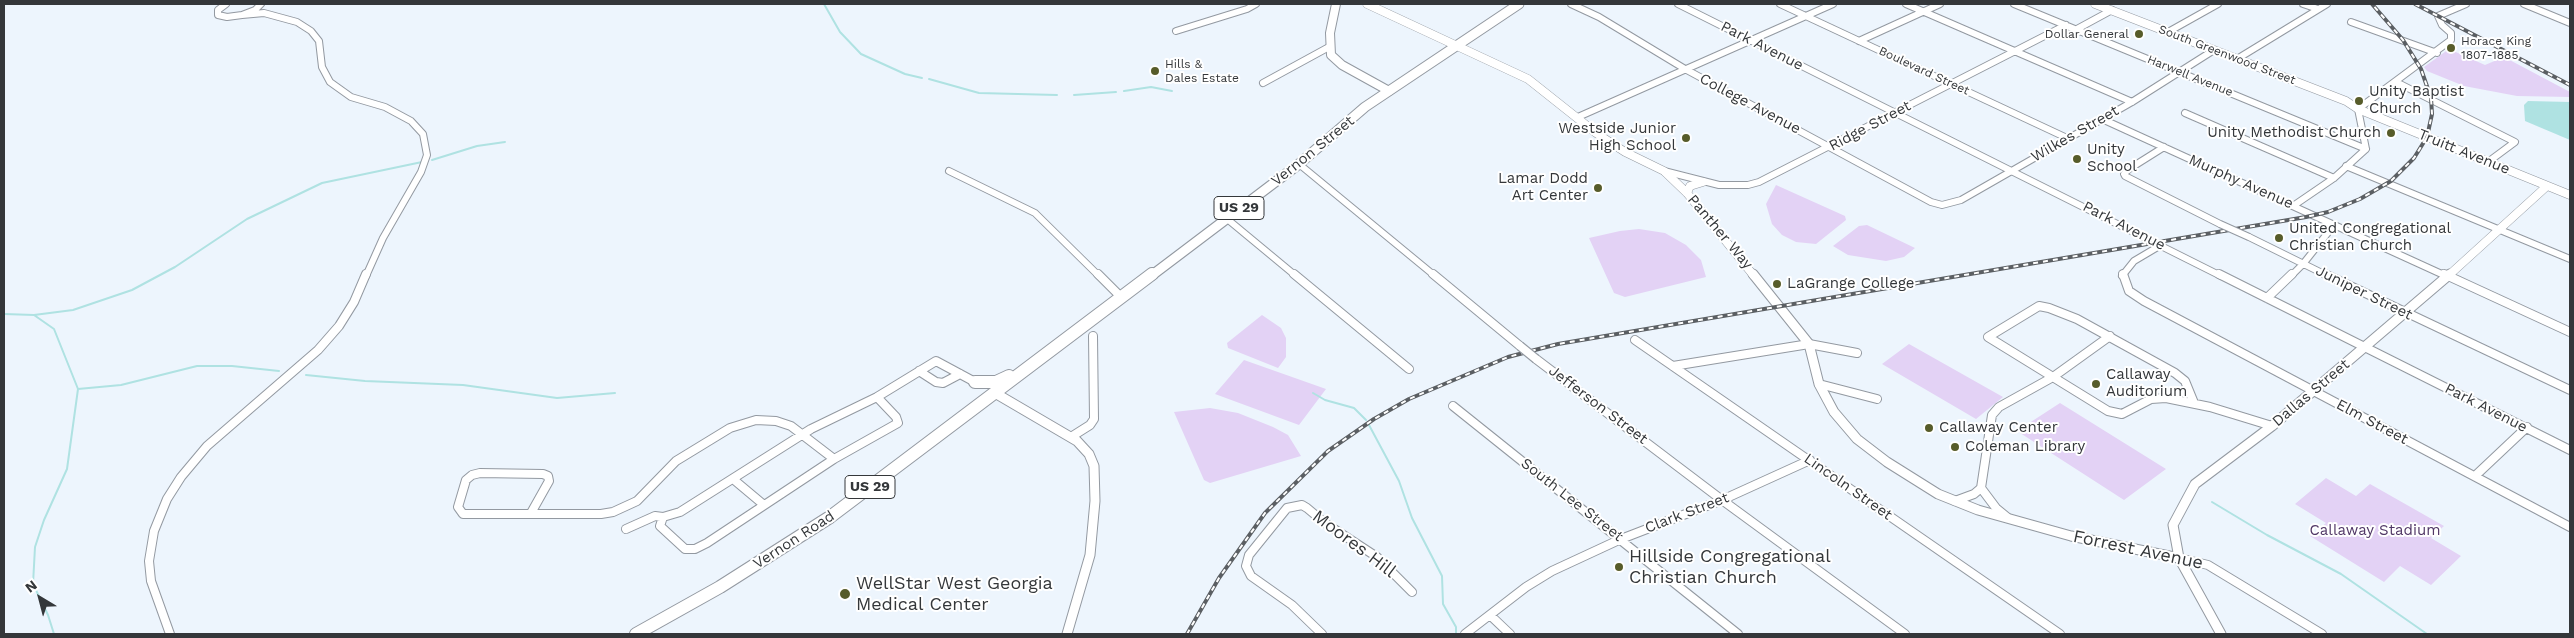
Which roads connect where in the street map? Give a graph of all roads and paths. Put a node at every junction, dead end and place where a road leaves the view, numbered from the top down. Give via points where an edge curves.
1 (226, 4) edge
2 (1256, 4) edge
3 (1336, 4) edge
4 (1368, 4) edge
5 (1519, 4) edge
6 (1571, 4) edge
7 (1678, 4) edge
8 (1780, 4) edge
9 (1833, 4) edge
10 (1906, 4) edge
11 (1940, 4) edge
12 (2014, 4) edge
13 (2095, 4) edge
14 (2218, 4) edge
15 (2303, 4) edge
16 (2327, 4) edge
17 (2466, 4) edge
18 (2524, 4) edge
19 (261, 5) edge
20 (2455, 5) edge
21 (2318, 9) junction
22 (2112, 10) junction
23 (1923, 11) junction
24 (264, 13) junction
25 (242, 15) junction
26 (1806, 16) junction
27 (2351, 22) dead end
28 (2570, 23) edge
29 (2066, 25) junction
30 (2077, 30) junction
31 (1176, 31) dead end
32 (2168, 32) junction
33 (1750, 40) junction
34 (1859, 41) junction
35 (1457, 46) junction
36 (1329, 47) junction
37 (2214, 50) junction
38 (2015, 52) junction
39 (2437, 53) junction
40 (2237, 59) junction
41 (1685, 69) junction
42 (2180, 72) junction
43 (2396, 82) junction
44 (1262, 83) dead end
45 (1951, 84) junction
46 (1389, 91) junction
47 (2132, 102) junction
48 (2358, 109) junction
49 (1894, 113) junction
50 (2185, 113) dead end
51 (1578, 117) junction
52 (2102, 119) junction
53 (2067, 138) junction
54 (1831, 147) junction
55 (2164, 147) junction
56 (2366, 148) junction
57 (2488, 162) junction
58 (1300, 164) junction
59 (2346, 166) junction
60 (2012, 170) junction
61 (949, 171) dead end
62 (1664, 172) junction
63 (2334, 178) junction
64 (1703, 182) junction
65 (2547, 186) junction
66 (1687, 193) junction
67 (2570, 195) edge
68 (1932, 202) joint
69 (2293, 206) junction
70 (1226, 218) junction
71 (2334, 224) junction
72 (2499, 230) junction
73 (2161, 245) junction
74 (2570, 259) edge
75 (2303, 264) junction
76 (2448, 275) junction
77 (1122, 298) junction
78 (2267, 298) junction
79 (2406, 314) junction
80 (1088, 324) joint
81 (2570, 332) edge
82 (1093, 336) dead end
83 (2110, 336) junction
84 (1635, 340) dead end
85 (1809, 344) junction
86 (2366, 348) junction
87 (1857, 353) dead end
88 (1041, 358) junction
89 (1673, 366) junction
90 (1410, 369) dead end
91 (919, 371) junction
92 (960, 374) junction
93 (2053, 377) junction
94 (2570, 380) edge
95 (975, 382) junction
96 (1819, 384) junction
97 (2567, 388) edge
98 (2314, 392) junction
99 (995, 394) junction
100 (877, 397) junction
101 (1877, 399) dead end
102 (2194, 403) junction
103 (1453, 406) dead end
104 (974, 410) junction
105 (2272, 426) junction
106 (2526, 427) junction
107 (802, 435) junction
108 (1072, 437) junction
109 (2570, 450) edge
110 (834, 459) junction
111 (1810, 460) junction
112 (2474, 476) junction
113 (733, 479) junction
114 (1981, 488) junction
115 (1722, 500) junction
116 (1955, 502) junction
117 (764, 505) junction
118 (531, 513) junction
119 (663, 517) junction
120 (2008, 519) junction
121 (2570, 527) edge
122 (626, 529) dead end
123 (1621, 539) junction
124 (2179, 558) junction
125 (1412, 592) dead end
126 (1490, 615) junction
127 (169, 634) edge
128 (636, 634) edge
129 (1067, 634) edge
130 (1322, 634) edge
131 (1465, 634) edge
132 (1510, 634) edge
133 (1738, 634) edge
134 (1905, 634) edge
135 (2060, 634) edge
136 (2221, 634) edge
137 (2322, 634) edge

1 - 25 street via 218,10 218,15
2 - 31 street
3 - 36 main road
4 - 35 street, Panther Way
5 - 35 main road, Vernon Street / US 29
6 - 41 street, College Avenue via 1599,17
7 - 33 street, Park Avenue
8 - 26 street, Boulevard Street
9 - 26 street
10 - 23 street
11 - 23 street
12 - 29 street, Harwell Avenue
13 - 22 street, South Greenwood Street
14 - 32 street
15 - 21 street
16 - 21 street
17 - 20 street
18 - 28 street
19 - 24 street
19 - 25 street
20 - 39 street via 2438,16 2452,38
21 - 40 street
22 - 30 street
22 - 32 street, South Greenwood Street
23 - 34 street
23 - 38 street
24 - 25 street
24 - 127 street via 297,22 312,31 319,41 322,67 330,82 351,96 385,106 411,120 423,134 427,155 422,172 382,238 354,302 339,326 313,354 207,446 167,499 154,531 149,562 151,581
26 - 33 street
26 - 34 street, Boulevard Street
27 - 39 street
29 - 30 street, Harwell Avenue
29 - 38 street, Ridge Street
30 - 42 street, Harwell Avenue
32 - 37 street, South Greenwood Street
33 - 41 street
33 - 49 street, Park Avenue
34 - 45 street, Boulevard Street
35 - 46 main road, Vernon Street / US 29
35 - 51 street, Panther Way via 1528,79
36 - 44 street
36 - 46 main road via 1338,63
37 - 40 street, South Greenwood Street
37 - 42 street, Wilkes Street
38 - 45 street, Ridge Street
38 - 47 street
39 - 43 street
40 - 48 street, South Greenwood Street
41 - 51 street
41 - 54 street, College Avenue
42 - 47 street, Wilkes Street
42 - 56 street, Harwell Avenue
43 - 48 street
43 - 57 street via 2515,142
45 - 49 street, Ridge Street
45 - 53 street, Boulevard Street
46 - 58 main road, Vernon Street / US 29 via 1365,107
47 - 52 street, Wilkes Street
48 - 56 street
48 - 57 street, Truitt Avenue
49 - 54 street, Ridge Street
49 - 60 street, Park Avenue
50 - 63 street
51 - 62 street, Panther Way via 1615,146
52 - 53 street, Wilkes Street
52 - 55 street, Murphy Avenue
53 - 60 street, Wilkes Street
54 - 64 street, Ridge Street via 1759,182 1731,186
54 - 68 street, College Avenue
55 - 69 street, Murphy Avenue
55 - 75 street, Juniper Street, bridge via 2129,169 2125,176
56 - 59 street
57 - 65 street, Truitt Avenue
58 - 70 main road, Vernon Street / US 29
58 - 115 street, Jefferson Street, bridge via 1536,359
59 - 63 street
59 - 72 street
60 - 68 street, Wilkes Street via 1961,200 1942,205
60 - 73 street, Park Avenue
61 - 77 street via 1035,214
62 - 64 street, Ridge Street
62 - 66 street, Panther Way
63 - 69 street
64 - 66 street via 1690,186
65 - 67 street, Truitt Avenue
65 - 72 street, Dallas Street
66 - 85 street, Panther Way
69 - 71 street, Murphy Avenue
70 - 77 main road, Vernon Street / US 29
70 - 90 street
71 - 75 street
71 - 76 street, Murphy Avenue
72 - 74 street
72 - 76 street, Dallas Street
73 - 78 street, Park Avenue
73 - 98 street, Elm Street via 2125,270 2122,276 2129,291
75 - 78 street
75 - 79 street, Juniper Street
76 - 79 street, Dallas Street
76 - 81 street, Murphy Avenue
77 - 80 main road, Vernon Street / US 29
78 - 86 street, Park Avenue
79 - 86 street, Dallas Street
79 - 97 street, Juniper Street
80 - 88 main road, Vernon Road / US 29
82 - 108 street via 1094,419
83 - 93 street
83 - 93 street via 2043,306 2030,310 1988,337
83 - 102 street via 2185,381
84 - 89 street, Lincoln Street
85 - 87 street
85 - 89 street
85 - 96 street, Panther Way
86 - 98 street, Dallas Street
86 - 106 street, Park Avenue
88 - 95 main road via 996,382
88 - 99 main road, Vernon Road / US 29
89 - 111 street, Lincoln Street
91 - 92 street via 943,383
91 - 92 street via 936,361
91 - 100 street
92 - 95 street
93 - 102 street via 2108,411 2122,414 2151,399
93 - 114 street via 2000,407 1992,415
94 - 97 street
95 - 104 main road via 979,398
96 - 101 street
96 - 116 street, Panther Way via 1834,412 1857,439 1903,473
98 - 105 street, Dallas Street
98 - 112 street, Elm Street
99 - 104 main road, Vernon Road / US 29
99 - 108 street
100 - 107 street
100 - 110 street via 898,423
102 - 105 street
103 - 123 street, South Lee Street
104 - 128 main road, Vernon Road / US 29 via 830,517
105 - 124 street, Dallas Street via 2195,484 2173,525
106 - 109 street, Park Avenue
106 - 112 street
107 - 110 street
107 - 113 street
107 - 118 street via 791,426 776,421 756,420 730,428 676,461 637,501 625,508 600,514
108 - 129 street via 1092,460 1095,486 1090,555
110 - 117 street
111 - 115 street, Clark Street
111 - 135 street, Lincoln Street
112 - 121 street, Elm Street
113 - 117 street
113 - 119 street via 680,512
114 - 116 street
114 - 120 street
115 - 123 street, Clark Street
115 - 134 street, Jefferson Street
116 - 120 street, Panther Way
117 - 119 street via 695,549 685,549 660,526
118 - 118 street via 463,514 458,507 466,480 472,475 543,474 549,481
119 - 122 street via 646,518
120 - 124 street, Forrest Avenue via 2070,536
123 - 126 street, Clark Street via 1552,571
123 - 133 street, South Lee Street
124 - 136 street, Dallas Street
124 - 137 street, Forrest Avenue via 2208,565
125 - 130 street, Moores Hill via 1377,557 1324,523 1307,508 1302,505 1287,508 1265,533 1246,566 1251,576 1292,605
126 - 131 street, Clark Street
126 - 132 street

